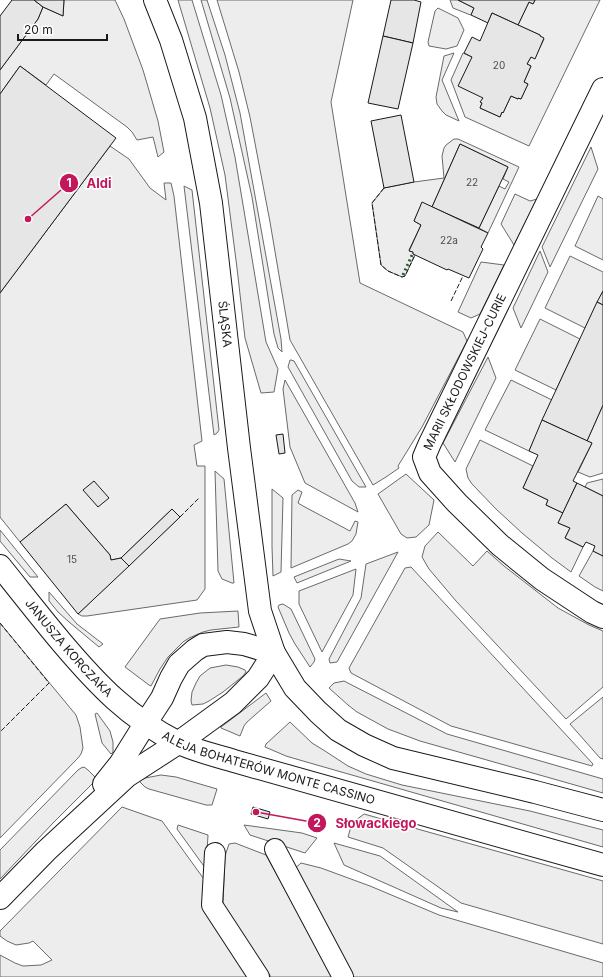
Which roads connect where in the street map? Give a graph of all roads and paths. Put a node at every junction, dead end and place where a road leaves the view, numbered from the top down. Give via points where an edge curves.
1 (155, 0) edge
2 (603, 89) edge
3 (0, 566) edge
4 (603, 617) edge
5 (274, 653) junction
6 (145, 724) junction
7 (178, 743) junction
8 (603, 810) edge
9 (275, 849) dead end
10 (46, 852) junction
11 (215, 853) dead end
12 (603, 864) edge
13 (0, 898) edge
14 (259, 977) edge
15 (343, 977) edge

1 - 5 street, ŚLĄSKA via 171,40 195,118 211,203 260,611
2 - 4 street, MARII SKŁODOWSKIEJ-CURIE via 424,458 430,473 500,545 542,579
3 - 6 street, JANUSZA KORCZAKA via 84,669 115,700
5 - 6 street via 227,642 203,645 179,664
5 - 7 street via 258,678 233,703
5 - 8 street via 295,688 318,712 338,730 364,746 393,758
6 - 7 street, ALEJA BOHATERÓW MONTE CASSINO
6 - 10 street via 114,773
7 - 10 street via 127,776
7 - 12 street, ALEJA BOHATERÓW MONTE CASSINO
9 - 15 street
10 - 13 street
11 - 14 street via 212,905

